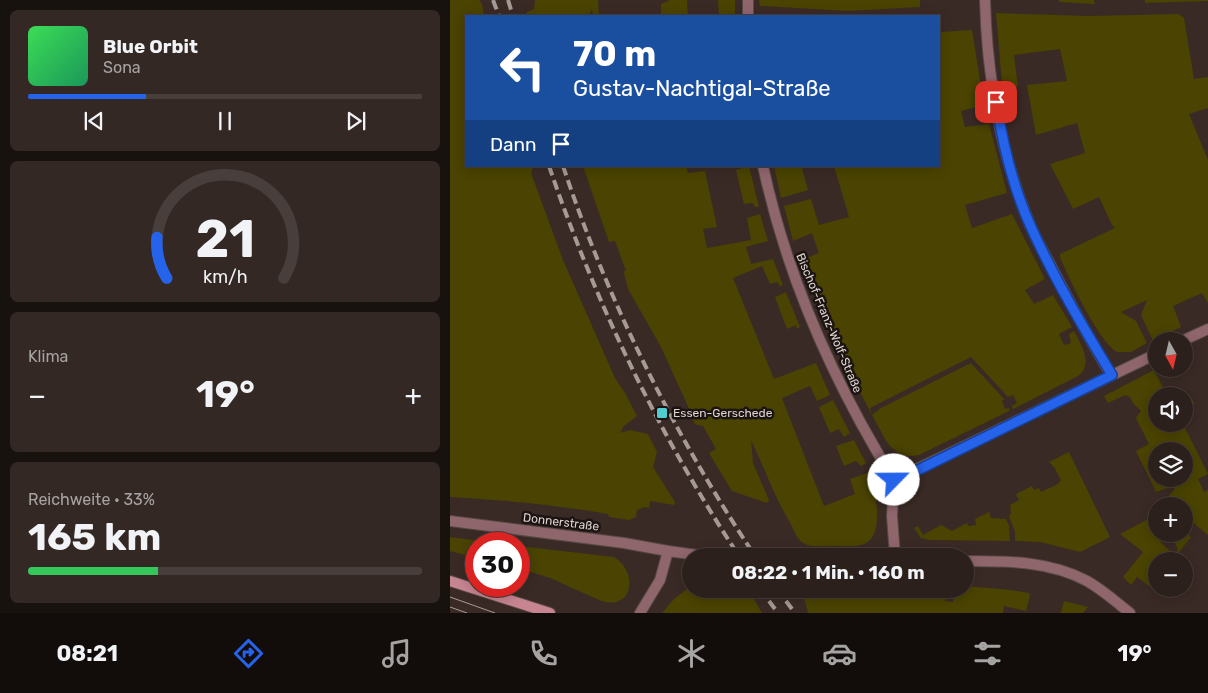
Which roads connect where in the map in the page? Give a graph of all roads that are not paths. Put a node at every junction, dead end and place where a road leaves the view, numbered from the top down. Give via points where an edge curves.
1 (748, 0) edge
2 (985, 0) edge
3 (748, 15) edge
4 (763, 167) edge
5 (1208, 329) edge
6 (1193, 336) edge
7 (1148, 358) edge
8 (1112, 375) junction
9 (894, 480) junction
10 (450, 521) edge
11 (894, 548) edge
12 (668, 551) junction
13 (682, 553) edge
14 (974, 561) edge
15 (450, 581) edge
16 (550, 613) edge
17 (640, 613) edge
18 (1130, 613) edge

1 - 3 street
2 - 8 street via 992,86 1015,184 1031,227
4 - 9 street, Bischof-Franz-Wolf-Straße via 779,232 808,313 848,401
5 - 6 street
7 - 8 street
8 - 9 street
9 - 11 street
10 - 12 street, Donnerstraße
12 - 13 street, Donnerstraße
12 - 17 street via 660,580
14 - 18 street via 1022,563 1065,571 1094,585
15 - 16 main road

